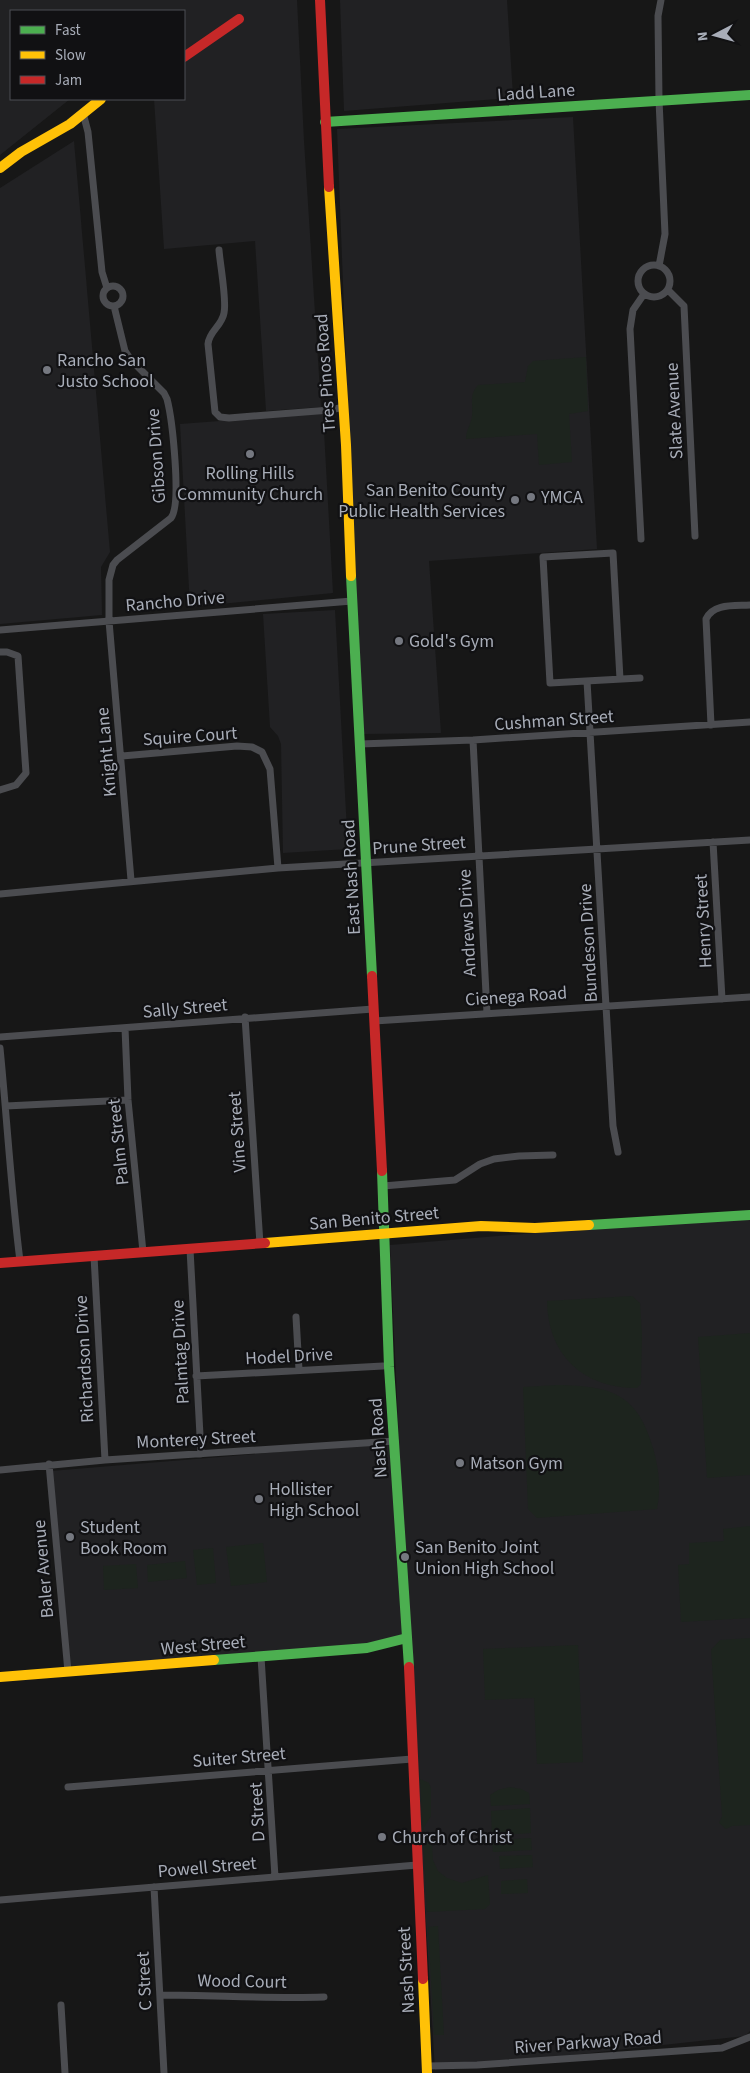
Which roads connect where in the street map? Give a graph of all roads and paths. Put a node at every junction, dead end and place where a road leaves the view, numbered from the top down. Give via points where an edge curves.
1 (320, 0) edge
2 (661, 0) edge
3 (240, 19) dead end
4 (185, 56) edge
5 (750, 94) edge
6 (100, 100) edge
7 (659, 100) junction
8 (83, 113) junction
9 (325, 122) junction
10 (0, 168) edge
11 (218, 250) dead end
12 (659, 266) junction
13 (107, 288) junction
14 (668, 290) junction
15 (644, 294) junction
16 (114, 306) junction
17 (344, 407) junction
18 (696, 536) dead end
19 (641, 539) dead end
20 (352, 601) junction
21 (750, 605) edge
22 (109, 621) junction
23 (0, 630) edge
24 (0, 652) edge
25 (640, 678) dead end
26 (620, 679) junction
27 (588, 681) junction
28 (750, 722) edge
29 (711, 725) junction
30 (591, 733) junction
31 (473, 740) junction
32 (360, 744) junction
33 (122, 756) junction
34 (0, 790) edge
35 (750, 840) edge
36 (714, 842) junction
37 (597, 849) junction
38 (478, 857) junction
39 (366, 864) junction
40 (278, 868) junction
41 (131, 880) junction
42 (0, 894) edge
43 (750, 997) edge
44 (722, 999) junction
45 (606, 1006) junction
46 (374, 1009) junction
47 (487, 1013) junction
48 (245, 1017) junction
49 (374, 1021) junction
50 (126, 1028) junction
51 (0, 1037) edge
52 (0, 1048) edge
53 (128, 1100) junction
54 (6, 1106) junction
55 (3, 1123) edge
56 (618, 1152) dead end
57 (553, 1155) dead end
58 (383, 1186) junction
59 (750, 1215) edge
60 (385, 1232) junction
61 (260, 1244) junction
62 (190, 1249) junction
63 (143, 1252) junction
64 (94, 1256) junction
65 (20, 1262) junction
66 (0, 1263) edge
67 (296, 1317) dead end
68 (383, 1366) dead end
69 (299, 1370) junction
70 (196, 1376) junction
71 (394, 1441) junction
72 (202, 1454) junction
73 (105, 1460) junction
74 (49, 1464) junction
75 (0, 1470) edge
76 (407, 1638) junction
77 (261, 1657) junction
78 (68, 1672) junction
79 (0, 1677) edge
80 (412, 1759) junction
81 (269, 1769) junction
82 (68, 1787) dead end
83 (417, 1865) junction
84 (275, 1877) junction
85 (154, 1887) junction
86 (0, 1900) edge
87 (160, 1995) junction
88 (324, 1997) dead end
89 (61, 2005) dead end
90 (750, 2037) edge
91 (427, 2070) edge
92 (65, 2073) edge
93 (164, 2073) edge

1 - 9 street, Tres Pinos Road
2 - 7 street via 658,16
3 - 4 street
5 - 7 street, Ladd Lane
6 - 8 street
7 - 9 street, Ladd Lane
7 - 12 street via 666,234
8 - 10 street
8 - 13 street via 88,132 102,272
9 - 17 street, Tres Pinos Road
11 - 17 street via 224,313 208,344 215,412 220,417 229,418
12 - 14 street via 670,275
12 - 15 street via 648,266 640,274 638,285
13 - 16 street via 104,299 109,306
13 - 16 street via 116,286 123,292 123,300
14 - 15 street via 654,298
14 - 18 street, Slate Avenue via 681,301 685,313
15 - 19 street via 633,310 630,329
16 - 22 street, Gibson Drive via 125,351 167,399 177,499 171,518 113,565 109,580
17 - 20 street, Tres Pinos Road
20 - 22 street, Rancho Drive
20 - 32 street, Tres Pinos Road
21 - 29 street via 714,610 705,622
22 - 23 street, Rancho Drive
22 - 33 street, Knight Lane
24 - 34 street via 18,656 26,773 16,784
25 - 26 street
26 - 27 street
26 - 27 street via 613,553 543,557 550,683
27 - 30 street, Bundeson Drive
28 - 29 street, Cushman Street
29 - 30 street, Cushman Street
30 - 31 street, Cushman Street
30 - 37 street, Bundeson Drive
31 - 32 street, Cushman Street
31 - 38 street, Andrews Drive
32 - 39 street, East Nash Road
33 - 40 street, Squire Court via 237,746 252,747 262,752 270,769
33 - 41 street, Knight Lane
35 - 36 street, Prune Street
36 - 37 street, Prune Street
36 - 44 street, Henry Street
37 - 38 street, Prune Street
37 - 45 street, Bundeson Drive
38 - 39 street, Prune Street
38 - 47 street, Andrews Drive
39 - 40 street, Prune Street
39 - 46 street, East Nash Road
40 - 41 street, Prune Street
41 - 42 street, Prune Street
43 - 44 street, Cienega Road
44 - 45 street, Cienega Road
45 - 47 street, Cienega Road
45 - 56 street, Bundeson Drive via 613,1126
46 - 48 street, Sally Street
46 - 49 street, Nash Road
47 - 49 street, Cienega Road
48 - 50 street, Sally Street
48 - 61 street, Vine Street
49 - 58 street, Nash Road
50 - 51 street, Sally Street
50 - 53 street, Palm Street
52 - 54 street
53 - 54 street
53 - 63 street, Palm Street
54 - 55 street
55 - 65 street
57 - 58 street via 494,1159 455,1180
58 - 60 street, Nash Road
59 - 60 street, San Benito Street via 535,1228 481,1226
60 - 61 street, San Benito Street
60 - 71 street, Nash Road
61 - 62 street, San Benito Street
62 - 63 street, San Benito Street
62 - 70 street, Palmtag Drive
63 - 64 street, San Benito Street
64 - 65 street, San Benito Street
64 - 73 street, Richardson Drive
65 - 66 street, San Benito Street
67 - 69 street
68 - 69 street, Hodel Drive
69 - 70 street, Hodel Drive
70 - 72 street, Palmtag Drive
71 - 72 street, Monterey Street
71 - 76 street, Nash Road
72 - 73 street, Monterey Street
73 - 74 street, Monterey Street
74 - 75 street, Monterey Street
74 - 78 street, Baler Avenue
76 - 77 street, West Street via 367,1648
76 - 80 street, Nash Road
77 - 78 street, West Street
77 - 81 street, D Street
78 - 79 street, West Street
80 - 81 street, Suiter Street
80 - 83 street, Nash Road
81 - 82 street, Suiter Street
81 - 84 street, D Street
83 - 84 street, Powell Street
83 - 91 street, Nash Street
84 - 85 street, Powell Street
85 - 86 street, Powell Street
85 - 87 street, C Street
87 - 88 street, Wood Court
87 - 93 street, C Street
89 - 92 street
90 - 91 street, River Parkway Road via 722,2048

